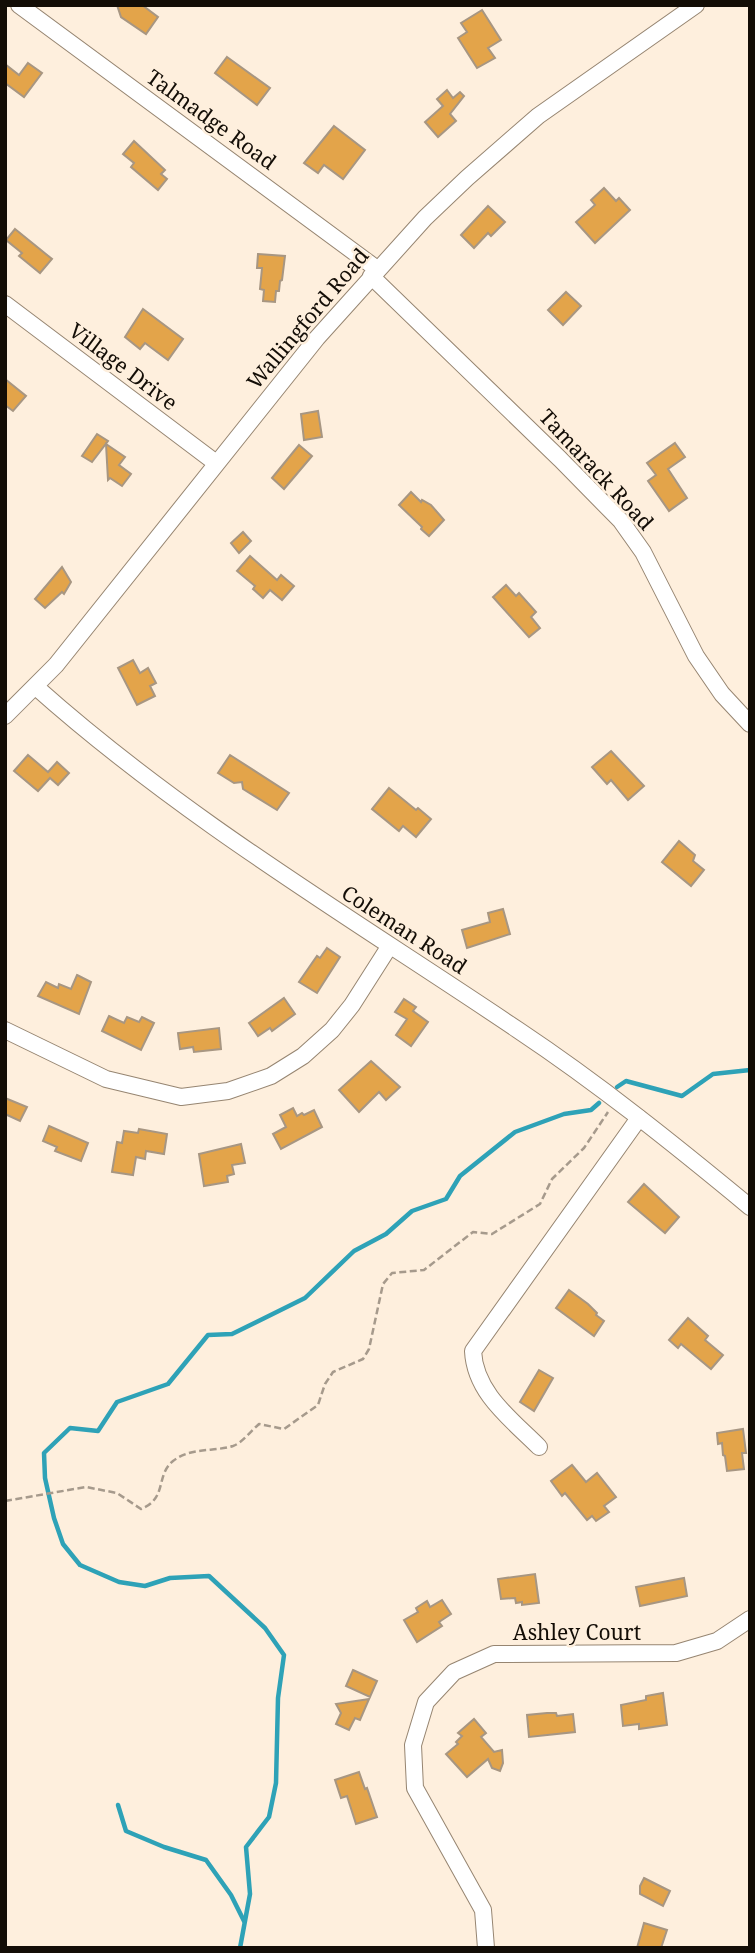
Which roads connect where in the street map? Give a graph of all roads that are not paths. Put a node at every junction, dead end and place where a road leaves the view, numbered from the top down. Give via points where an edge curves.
1 (19, 5) edge
2 (686, 8) edge
3 (374, 273) junction
4 (5, 304) edge
5 (216, 463) junction
6 (36, 688) junction
7 (5, 716) edge
8 (750, 724) edge
9 (389, 947) junction
10 (5, 1030) edge
11 (639, 1118) junction
12 (750, 1207) edge
13 (540, 1447) dead end
14 (750, 1619) edge
15 (486, 1948) edge

1 - 3 street, Talmadge Road
2 - 3 street, Wallingford Road via 516,134 425,218
3 - 5 street, Wallingford Road
3 - 8 street, Tamarack Road via 621,521 643,552 706,672
4 - 5 street, Village Drive
5 - 6 street, Wallingford Road
6 - 7 street, Wallingford Road
6 - 9 street, Coleman Road via 172,797
9 - 10 street via 352,1005 303,1056 271,1076 228,1091 181,1097 106,1079
9 - 11 street, Coleman Road via 520,1031
11 - 12 street, Coleman Road
11 - 13 street via 473,1351 474,1369 483,1388
14 - 15 street, Ashley Court via 717,1641 676,1653 494,1654 454,1672 426,1702 413,1745 415,1788 483,1910

